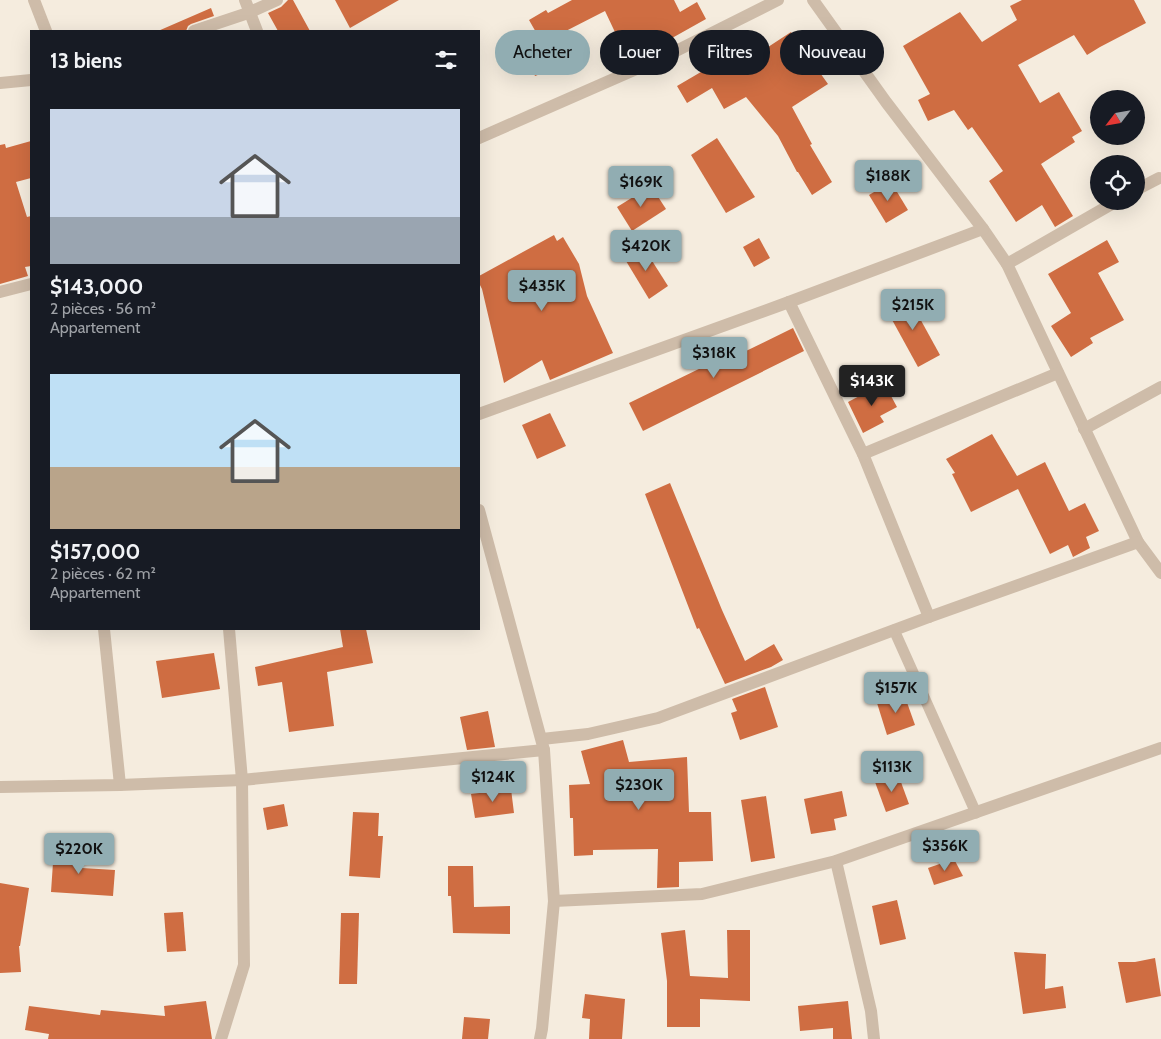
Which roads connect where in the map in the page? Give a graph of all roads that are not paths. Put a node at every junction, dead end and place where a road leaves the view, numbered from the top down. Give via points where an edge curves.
1 (34, 0) edge
2 (245, 0) edge
3 (277, 0) edge
4 (778, 0) edge
5 (813, 0) edge
6 (248, 13) junction
7 (46, 30) edge
8 (197, 30) edge
9 (256, 30) edge
10 (30, 80) edge
11 (0, 83) edge
12 (480, 138) edge
13 (1159, 178) dead end
14 (1145, 185) edge
15 (1101, 210) edge
16 (983, 229) junction
17 (1007, 264) junction
18 (30, 284) edge
19 (0, 292) edge
20 (789, 302) junction
21 (1058, 373) junction
22 (1161, 387) edge
23 (480, 414) edge
24 (1084, 429) junction
25 (863, 454) junction
26 (480, 514) edge
27 (1138, 542) junction
28 (1161, 573) edge
29 (930, 617) junction
30 (104, 630) edge
31 (229, 630) edge
32 (894, 630) junction
33 (543, 745) junction
34 (1161, 748) edge
35 (242, 780) junction
36 (120, 785) junction
37 (0, 787) edge
38 (976, 813) junction
39 (836, 862) junction
40 (554, 901) junction
41 (221, 1039) edge
42 (540, 1039) edge
43 (874, 1039) edge

1 - 7 street
2 - 6 street
3 - 6 street
4 - 12 street via 666,56
5 - 16 street
6 - 8 street
6 - 9 street
10 - 11 street
13 - 14 street
15 - 17 street
16 - 17 street
16 - 20 street
17 - 21 street
18 - 19 street
20 - 23 street
20 - 25 street
21 - 24 street
21 - 25 street
22 - 24 street
24 - 27 street
25 - 29 street
26 - 33 street
27 - 28 street
27 - 29 street
29 - 32 street
30 - 36 street
31 - 35 street
32 - 33 street via 658,718
32 - 38 lane
33 - 35 street
33 - 40 street
34 - 38 street
35 - 36 street
35 - 41 street via 244,965
36 - 37 street
38 - 39 street
39 - 40 street via 702,894
39 - 43 street via 871,1011
40 - 42 street

